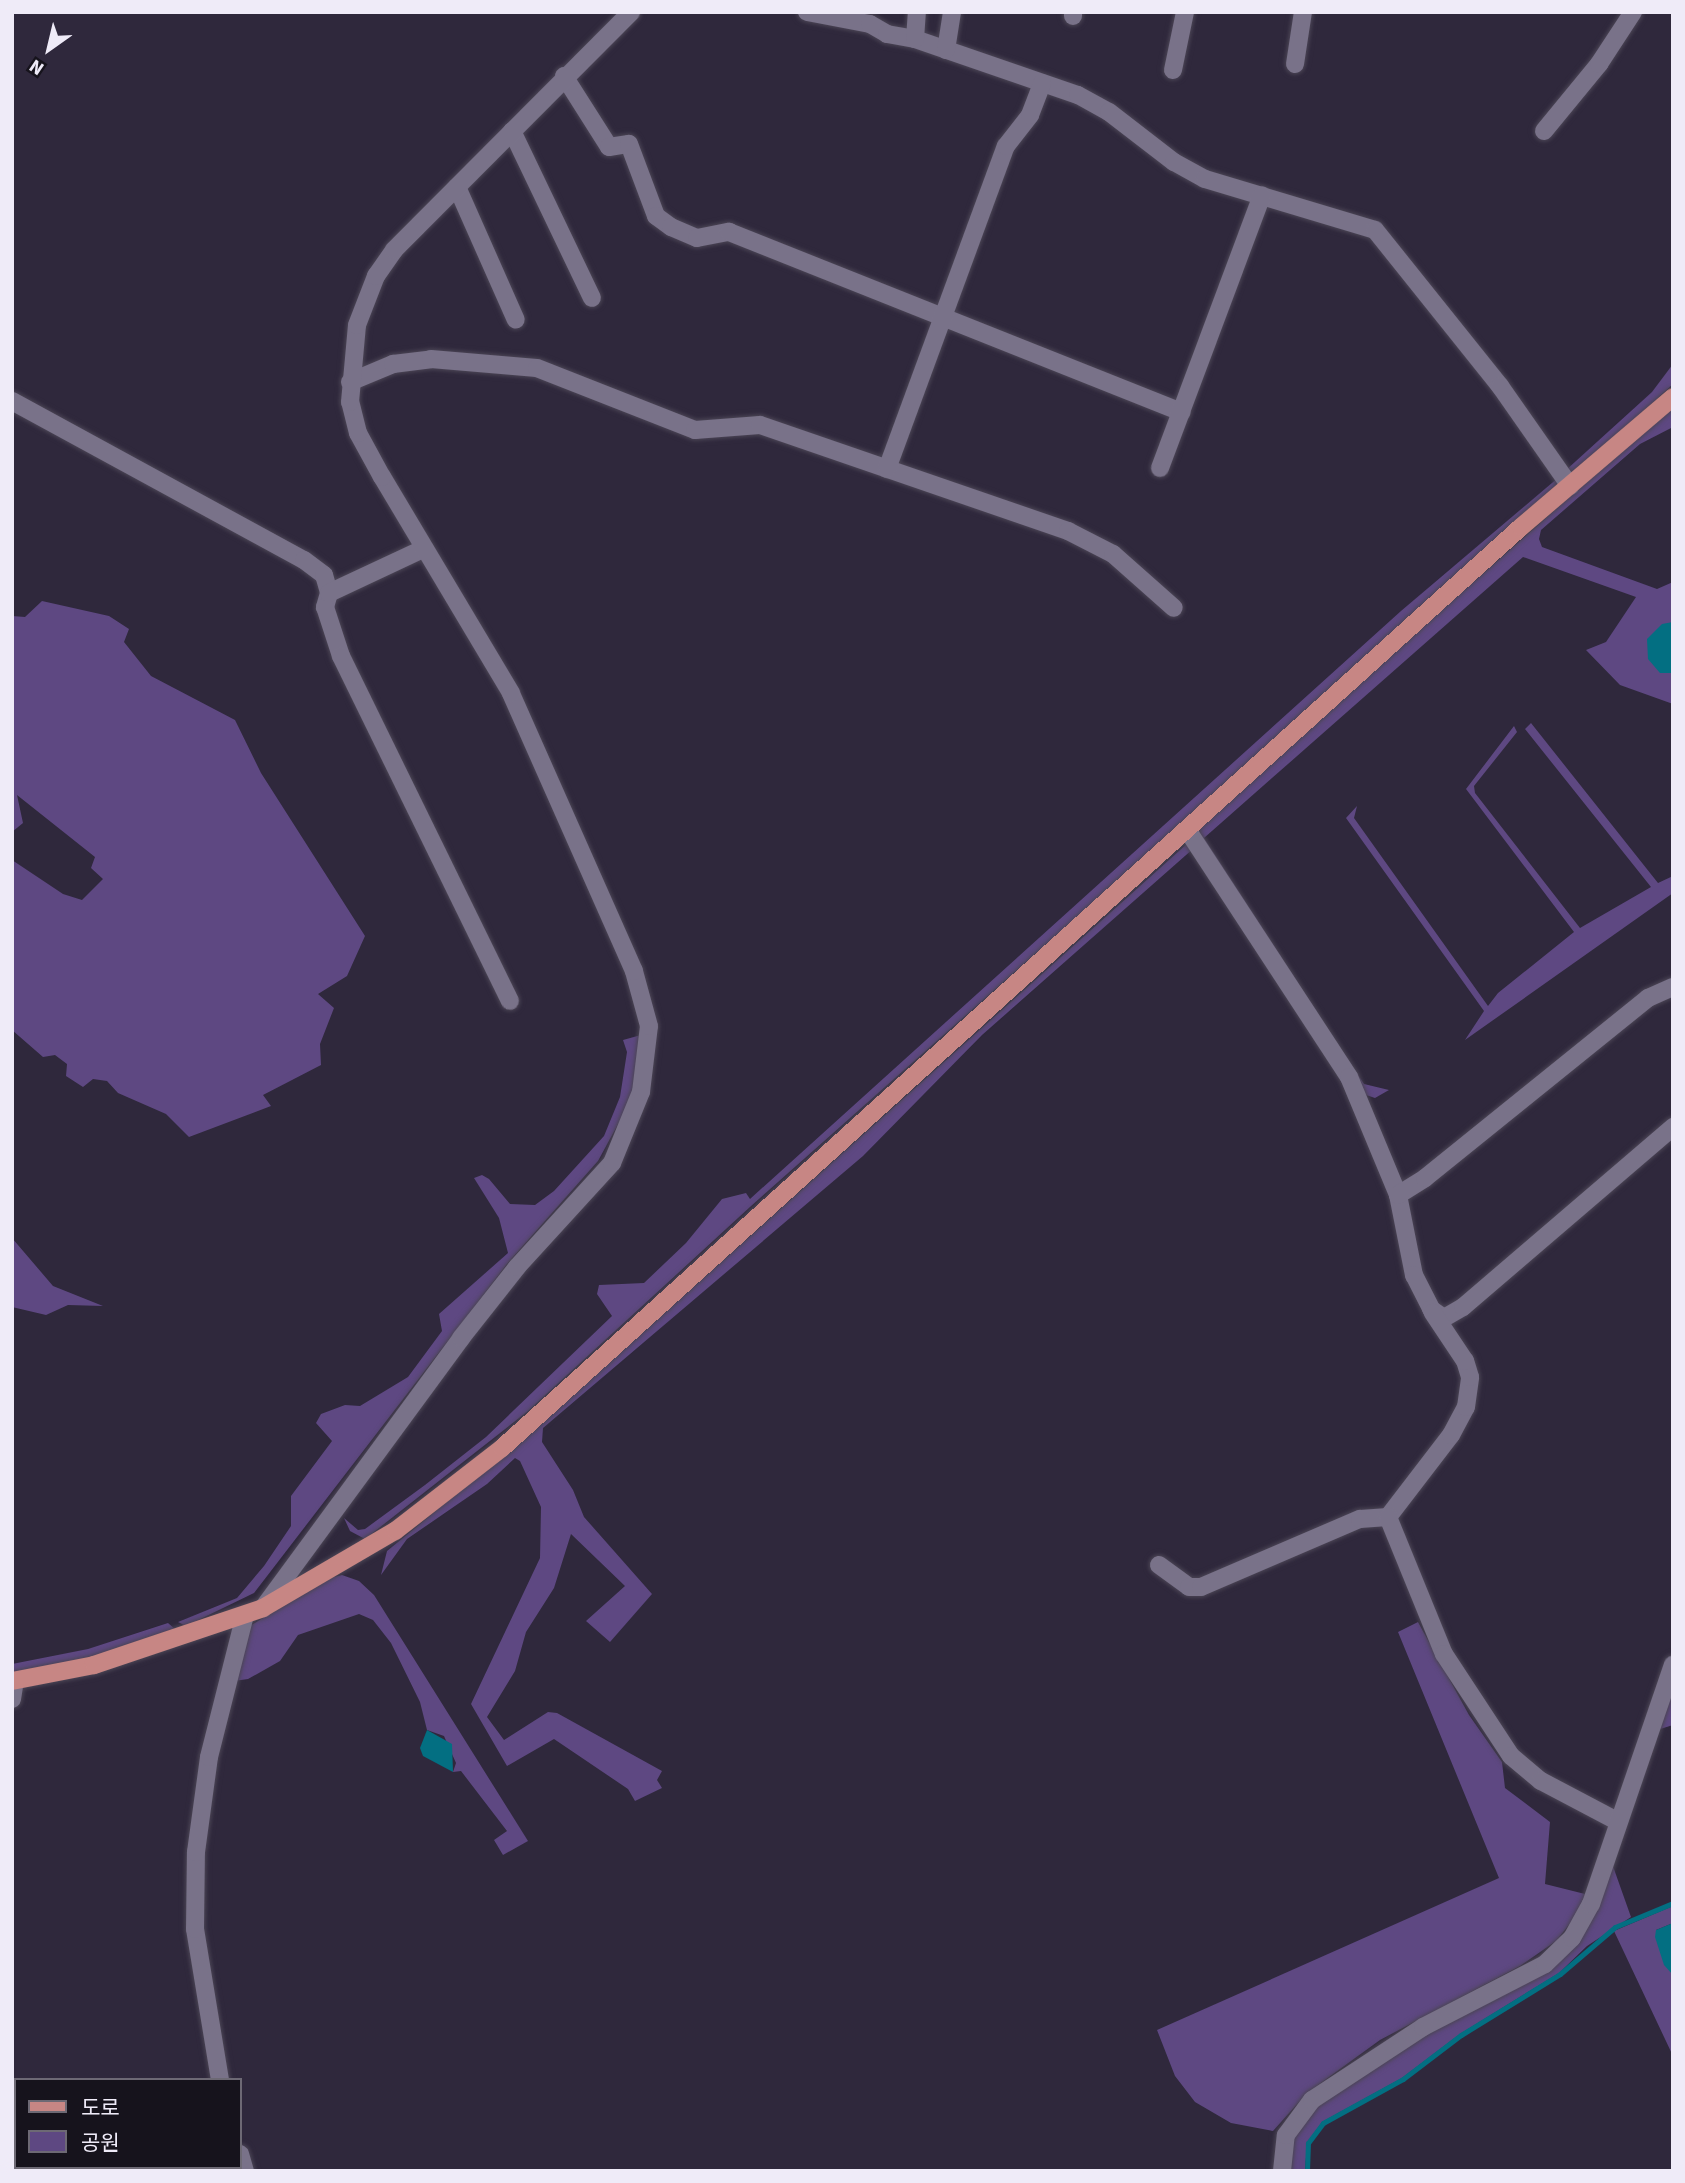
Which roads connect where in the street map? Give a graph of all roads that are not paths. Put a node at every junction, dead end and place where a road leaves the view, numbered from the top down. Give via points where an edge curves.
1 (631, 12) edge
2 (807, 12) edge
3 (917, 12) edge
4 (952, 12) edge
5 (1185, 12) edge
6 (1303, 12) edge
7 (1633, 12) edge
8 (915, 39) junction
9 (946, 50) junction
10 (1295, 64) dead end
11 (1173, 70) dead end
12 (564, 76) junction
13 (1042, 83) junction
14 (512, 131) junction
15 (1544, 131) dead end
16 (457, 187) junction
17 (1262, 195) junction
18 (592, 298) dead end
19 (943, 317) junction
20 (516, 320) dead end
21 (350, 382) junction
22 (1673, 397) edge
23 (12, 401) edge
24 (1181, 412) junction
25 (1160, 468) dead end
26 (887, 469) junction
27 (1570, 486) junction
28 (423, 549) junction
29 (329, 593) junction
30 (1174, 608) dead end
31 (1188, 831) junction
32 (1673, 987) edge
33 (510, 1001) dead end
34 (1673, 1127) edge
35 (1398, 1195) junction
36 (1431, 1309) junction
37 (1388, 1517) junction
38 (1159, 1565) dead end
39 (263, 1608) junction
40 (245, 1615) junction
41 (1673, 1665) edge
42 (13, 1687) edge
43 (1617, 1821) junction
44 (220, 2078) edge
45 (1282, 2171) edge

1 - 12 street
2 - 8 street via 870,24 887,34
3 - 8 street
4 - 9 street
5 - 11 street
6 - 10 street
7 - 15 street via 1600,64
8 - 9 street
9 - 13 street
12 - 14 street
12 - 19 street via 608,148 629,144 656,216 671,227 697,238 729,232
13 - 17 street via 1109,112 1174,162 1206,178
13 - 19 street via 1030,115 1006,146
14 - 16 street
14 - 18 street
16 - 20 street
16 - 21 street via 394,250 376,276 357,325
17 - 24 street
17 - 27 street via 1375,230 1500,386
19 - 24 street
19 - 26 street
21 - 26 street via 393,364 430,359 537,368 682,426 719,430 760,425
21 - 28 street via 358,433
22 - 27 main road
23 - 29 street via 304,560 324,575
24 - 25 street
26 - 30 street via 1068,531 1113,554
27 - 31 main road
28 - 29 street
28 - 39 street via 511,693 546,771 637,979 649,1026 648,1060 633,1121 612,1163 517,1267 461,1338
29 - 33 street via 325,607 341,656
31 - 35 street via 1349,1077
31 - 39 main road via 502,1448 395,1531
32 - 35 street via 1648,998
34 - 36 street via 1463,1307 1444,1318
35 - 36 street via 1414,1275
36 - 37 street via 1465,1361 1469,1392 1460,1423
37 - 38 street via 1360,1519 1201,1587 1189,1587
37 - 43 street via 1444,1654 1511,1756 1541,1781
39 - 40 main road
40 - 42 main road
40 - 44 street via 209,1757 196,1852 195,1928
41 - 43 street
43 - 45 street via 1591,1904 1564,1947 1516,1982 1423,2027 1312,2100 1286,2135

